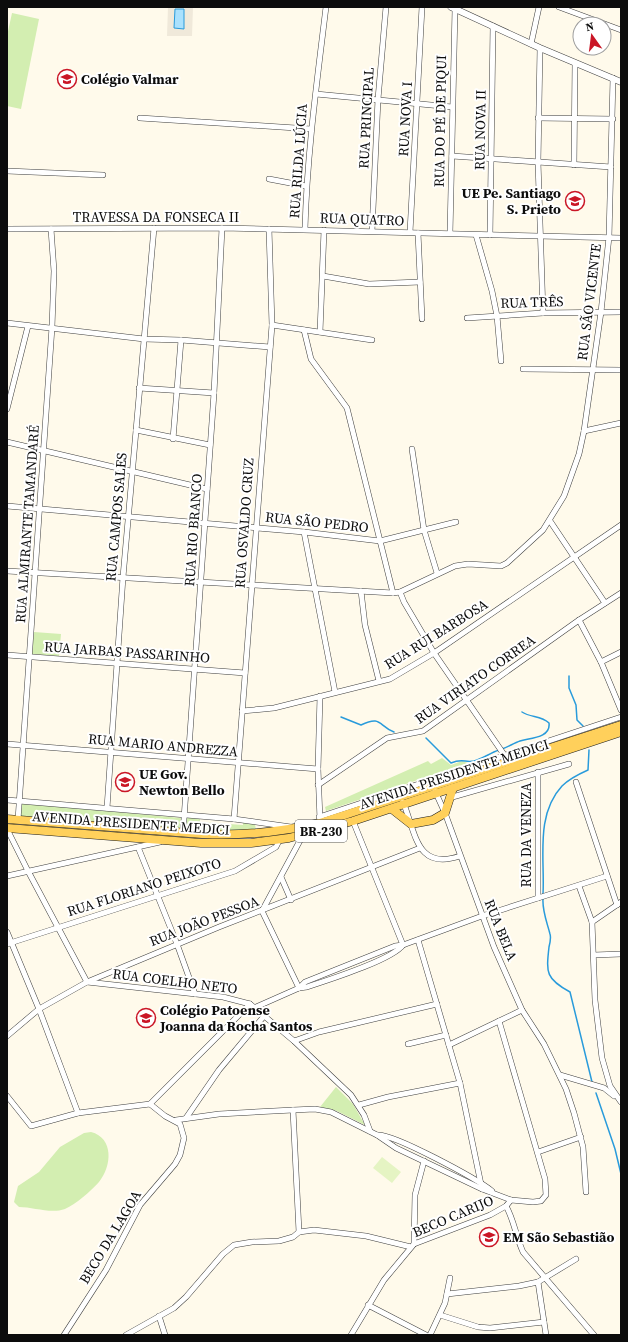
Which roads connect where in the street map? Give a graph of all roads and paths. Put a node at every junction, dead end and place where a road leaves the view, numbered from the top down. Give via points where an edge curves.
1 (326, 7) edge
2 (386, 7) edge
3 (422, 7) edge
4 (539, 7) edge
5 (559, 7) edge
6 (453, 8) edge
7 (493, 26) junction
8 (621, 30) edge
9 (531, 44) junction
10 (540, 48) junction
11 (575, 63) junction
12 (613, 78) junction
13 (621, 82) edge
14 (316, 94) junction
15 (378, 99) junction
16 (418, 103) junction
17 (452, 107) junction
18 (140, 118) dead end
19 (538, 118) junction
20 (575, 118) junction
21 (613, 119) junction
22 (311, 130) junction
23 (452, 156) junction
24 (492, 159) junction
25 (538, 162) junction
26 (574, 165) junction
27 (611, 167) junction
28 (7, 171) edge
29 (104, 175) dead end
30 (269, 179) dead end
31 (306, 186) junction
32 (154, 228) junction
33 (222, 228) junction
34 (7, 229) edge
35 (51, 229) junction
36 (269, 229) junction
37 (305, 229) junction
38 (324, 230) junction
39 (372, 231) junction
40 (410, 232) junction
41 (418, 233) junction
42 (450, 233) junction
43 (476, 234) junction
44 (490, 235) junction
45 (539, 235) junction
46 (609, 238) junction
47 (621, 238) edge
48 (323, 276) junction
49 (420, 282) junction
50 (601, 312) junction
51 (621, 312) edge
52 (543, 313) junction
53 (497, 316) junction
54 (467, 318) dead end
55 (422, 319) dead end
56 (7, 324) edge
57 (272, 325) junction
58 (28, 326) junction
59 (52, 327) junction
60 (304, 330) junction
61 (320, 332) junction
62 (144, 339) junction
63 (180, 340) junction
64 (372, 340) dead end
65 (216, 342) junction
66 (270, 347) junction
67 (501, 361) dead end
68 (523, 369) dead end
69 (593, 369) junction
70 (621, 370) edge
71 (139, 388) junction
72 (177, 390) junction
73 (214, 393) junction
74 (7, 409) edge
75 (621, 424) edge
76 (136, 430) junction
77 (584, 431) junction
78 (173, 439) junction
79 (7, 442) edge
80 (210, 445) junction
81 (412, 449) dead end
82 (44, 452) junction
83 (132, 473) junction
84 (208, 489) junction
85 (7, 506) edge
86 (40, 508) junction
87 (129, 516) junction
88 (550, 521) junction
89 (456, 522) dead end
90 (205, 524) junction
91 (621, 525) edge
92 (255, 527) junction
93 (424, 530) junction
94 (304, 532) junction
95 (380, 541) junction
96 (574, 557) junction
97 (7, 571) edge
98 (35, 572) junction
99 (437, 573) junction
100 (123, 577) junction
101 (202, 581) junction
102 (251, 586) junction
103 (315, 588) junction
104 (361, 591) junction
105 (393, 592) junction
106 (400, 592) junction
107 (621, 593) edge
108 (605, 603) junction
109 (579, 620) junction
110 (621, 652) edge
111 (434, 653) junction
112 (7, 655) edge
113 (30, 657) junction
114 (601, 662) junction
115 (117, 665) junction
116 (196, 670) junction
117 (245, 673) junction
118 (379, 681) junction
119 (335, 692) junction
120 (320, 696) junction
121 (467, 701) junction
122 (621, 710) edge
123 (242, 711) junction
124 (621, 717) edge
125 (621, 725) edge
126 (621, 732) edge
127 (7, 744) edge
128 (24, 745) junction
129 (111, 753) junction
130 (504, 756) junction
131 (188, 759) junction
132 (238, 763) junction
133 (569, 764) dead end
134 (318, 769) junction
135 (538, 772) junction
136 (576, 782) dead end
137 (318, 785) junction
138 (453, 788) junction
139 (434, 790) junction
140 (448, 798) junction
141 (7, 800) edge
142 (19, 800) junction
143 (402, 801) junction
144 (107, 808) junction
145 (392, 808) junction
146 (445, 812) junction
147 (184, 814) junction
148 (234, 819) junction
149 (7, 820) edge
150 (18, 820) junction
151 (353, 821) junction
152 (320, 824) junction
153 (411, 824) junction
154 (8, 832) edge
155 (300, 832) junction
156 (183, 833) junction
157 (202, 834) junction
158 (280, 835) junction
159 (166, 841) junction
160 (201, 843) junction
161 (138, 847) junction
162 (420, 848) junction
163 (460, 856) junction
164 (372, 868) junction
165 (28, 871) junction
166 (7, 876) edge
167 (607, 876) junction
168 (281, 877) junction
169 (578, 886) junction
170 (157, 897) junction
171 (539, 897) junction
172 (291, 900) junction
173 (619, 903) edge
174 (262, 911) junction
175 (482, 916) junction
176 (592, 922) junction
177 (57, 928) junction
178 (7, 932) edge
179 (418, 940) junction
180 (9, 943) edge
181 (177, 944) junction
182 (403, 945) junction
183 (621, 954) edge
184 (594, 955) junction
185 (87, 982) junction
186 (300, 988) junction
187 (195, 994) junction
188 (250, 1004) junction
189 (437, 1004) junction
190 (256, 1007) junction
191 (39, 1009) junction
192 (522, 1010) junction
193 (265, 1015) junction
194 (499, 1021) junction
195 (446, 1035) junction
196 (7, 1036) edge
197 (294, 1040) junction
198 (408, 1044) dead end
199 (449, 1045) junction
200 (560, 1075) junction
201 (460, 1083) junction
202 (7, 1096) edge
203 (620, 1101) edge
204 (150, 1104) junction
205 (359, 1105) junction
206 (293, 1110) junction
207 (78, 1113) junction
208 (186, 1118) junction
209 (176, 1120) junction
210 (370, 1131) junction
211 (377, 1135) junction
212 (581, 1137) junction
213 (538, 1152) junction
214 (424, 1161) junction
215 (481, 1182) junction
216 (482, 1189) junction
217 (493, 1192) junction
218 (586, 1192) dead end
219 (511, 1200) junction
220 (506, 1206) junction
221 (300, 1232) junction
222 (412, 1246) junction
223 (576, 1259) dead end
224 (450, 1278) dead end
225 (545, 1279) junction
226 (538, 1282) junction
227 (447, 1294) junction
228 (368, 1304) junction
229 (440, 1315) junction
230 (159, 1316) junction
231 (544, 1322) junction
232 (64, 1335) edge
233 (126, 1335) edge
234 (166, 1335) edge
235 (351, 1335) edge
236 (426, 1335) edge
237 (430, 1335) edge
238 (546, 1335) edge
239 (594, 1335) edge

1 - 14 street, RUA RILDA LÚCIA
2 - 15 street, RUA PRINCIPAL
3 - 16 street, RUA NOVA I
4 - 9 street
5 - 8 street
6 - 7 street
6 - 17 street, RUA DO PÉ DE PIQUI
7 - 9 street
7 - 24 street, RUA NOVA II
9 - 10 street
10 - 11 street
10 - 19 street
11 - 12 street
11 - 20 street
12 - 13 street
12 - 21 street, RUA SÃO VICENTE
14 - 15 street
14 - 22 street, RUA RILDA LÚCIA
15 - 16 street
15 - 39 street, RUA PRINCIPAL
16 - 17 street
16 - 40 street, RUA NOVA I
17 - 23 street, RUA DO PÉ DE PIQUI
18 - 22 street
19 - 20 street
19 - 25 street
20 - 21 street
20 - 26 street
21 - 27 street, RUA SÃO VICENTE
22 - 31 street, RUA RILDA LÚCIA
23 - 24 street
23 - 42 street, RUA DO PÉ DE PIQUI
24 - 25 street
24 - 44 street, RUA NOVA II
25 - 26 street
25 - 45 street
26 - 27 street
27 - 46 street, RUA SÃO VICENTE
28 - 29 street
30 - 31 street
31 - 37 street, RUA RILDA LÚCIA
32 - 33 street, TRAVESSA DA FONSECA II
32 - 35 street, TRAVESSA DA FONSECA II
32 - 62 street, RUA CAMPOS SALES
33 - 36 street, TRAVESSA DA FONSECA II
33 - 65 street, RUA RIO BRANCO
34 - 35 street, TRAVESSA DA FONSECA II
35 - 59 street, RUA ALMIRANTE TAMANDARÉ via 54,271
36 - 37 street, TRAVESSA DA FONSECA II
36 - 57 street, RUA OSVALDO CRUZ
37 - 38 street, RUA QUATRO
38 - 39 street, RUA QUATRO
38 - 48 street
39 - 40 street, RUA QUATRO
40 - 41 street, RUA QUATRO
41 - 42 street, RUA QUATRO
41 - 49 street, RUA QUATRO
42 - 43 street, RUA QUATRO
43 - 44 street, RUA QUATRO
43 - 53 street
44 - 45 street, RUA QUATRO
45 - 46 street, RUA QUATRO
45 - 52 street
46 - 47 street, RUA QUATRO
46 - 50 street, RUA SÃO VICENTE
48 - 49 street via 369,284
48 - 61 street
49 - 55 street, RUA QUATRO
50 - 51 street, RUA TRÊS
50 - 52 street, RUA TRÊS
50 - 69 street, RUA SÃO VICENTE
52 - 53 street, RUA TRÊS
53 - 54 street, RUA TRÊS
53 - 67 street
56 - 58 street
57 - 60 street
57 - 66 street, RUA OSVALDO CRUZ
58 - 59 street
58 - 74 street
59 - 62 street
59 - 82 street, RUA ALMIRANTE TAMANDARÉ
60 - 61 street
60 - 95 street via 311,359 348,408
61 - 64 street
62 - 63 street
62 - 71 street, RUA CAMPOS SALES
63 - 65 street
63 - 72 street
65 - 66 street
65 - 73 street, RUA RIO BRANCO
66 - 92 street, RUA OSVALDO CRUZ
68 - 69 street
69 - 70 street
69 - 77 street, RUA SÃO VICENTE
71 - 72 street
71 - 76 street, RUA CAMPOS SALES
72 - 73 street
72 - 78 street
73 - 80 street, RUA RIO BRANCO
75 - 77 street
76 - 78 street
76 - 83 street, RUA CAMPOS SALES
77 - 88 street, RUA SÃO VICENTE via 569,485
78 - 80 street
79 - 82 street
80 - 84 street, RUA RIO BRANCO
81 - 93 street
82 - 83 street
82 - 86 street, RUA ALMIRANTE TAMANDARÉ
83 - 84 street
83 - 87 street, RUA CAMPOS SALES
84 - 90 street, RUA RIO BRANCO
85 - 86 street, RUA SÃO PEDRO
86 - 87 street, RUA SÃO PEDRO
86 - 98 street, RUA ALMIRANTE TAMANDARÉ
87 - 90 street, RUA SÃO PEDRO
87 - 100 street, RUA CAMPOS SALES
88 - 96 street
88 - 99 street, RUA SÃO VICENTE via 501,566 468,564
89 - 93 street, RUA SÃO PEDRO
90 - 92 street, RUA SÃO PEDRO
90 - 101 street, RUA RIO BRANCO
91 - 96 street, RUA RUI BARBOSA
92 - 94 street, RUA SÃO PEDRO
92 - 102 street, RUA OSVALDO CRUZ
93 - 95 street, RUA SÃO PEDRO
93 - 99 street
94 - 95 street, RUA SÃO PEDRO
94 - 103 street
95 - 105 street
96 - 108 street
96 - 111 street, RUA RUI BARBOSA
97 - 98 street
98 - 100 street
98 - 113 street, RUA ALMIRANTE TAMANDARÉ
99 - 106 street, RUA SÃO VICENTE
100 - 101 street
100 - 115 street, RUA CAMPOS SALES
101 - 102 street
101 - 116 street, RUA RIO BRANCO
102 - 103 street
102 - 117 street, RUA OSVALDO CRUZ
103 - 104 street
103 - 119 street
104 - 105 street
104 - 118 street via 365,625
105 - 106 street
106 - 111 street
107 - 108 street, RUA VIRIATO CORREA
108 - 109 street, RUA VIRIATO CORREA
109 - 114 street
109 - 121 street, RUA VIRIATO CORREA
110 - 114 street
111 - 118 street, RUA RUI BARBOSA via 390,679
111 - 121 street
112 - 113 street, RUA JARBAS PASSARINHO
113 - 115 street, RUA JARBAS PASSARINHO
113 - 128 street, RUA ALMIRANTE TAMANDARÉ
114 - 122 street
115 - 116 street, RUA JARBAS PASSARINHO
115 - 129 street, RUA CAMPOS SALES
116 - 117 street, RUA JARBAS PASSARINHO
116 - 131 street, RUA RIO BRANCO
117 - 123 street, RUA OSVALDO CRUZ
118 - 119 street, RUA RUI BARBOSA
119 - 120 street, RUA RUI BARBOSA
120 - 123 street, RUA RUI BARBOSA via 274,708
120 - 134 street
121 - 130 street
121 - 137 street, RUA VIRIATO CORREA via 423,731 387,738
123 - 132 street, RUA OSVALDO CRUZ
124 - 130 street
125 - 139 main road, AVENIDA PRESIDENTE MEDICI / BR-230
126 - 138 main road, AVENIDA PRESIDENTE MEDICI / BR-230
127 - 128 street, RUA MARIO ANDREZZA
128 - 129 street, RUA MARIO ANDREZZA
128 - 142 street, RUA ALMIRANTE TAMANDARÉ
129 - 131 street, RUA MARIO ANDREZZA
129 - 144 street, RUA CAMPOS SALES
130 - 152 street
131 - 132 street, RUA MARIO ANDREZZA
131 - 147 street, RUA RIO BRANCO
132 - 134 street, RUA MARIO ANDREZZA
132 - 148 street, RUA OSVALDO CRUZ
133 - 135 street, AVENIDA PRESIDENTE MEDICI
134 - 137 street
135 - 140 street, AVENIDA PRESIDENTE MEDICI
135 - 171 street, RUA DA VENEZA
136 - 167 street
137 - 152 street
138 - 139 main road, AVENIDA PRESIDENTE MEDICI / BR-230
138 - 140 main road
139 - 143 main road, AVENIDA PRESIDENTE MEDICI / BR-230
139 - 146 street, RUA BELA
140 - 146 main road
141 - 142 street, AVENIDA PRESIDENTE MEDICI
142 - 144 street, AVENIDA PRESIDENTE MEDICI
142 - 150 street, RUA ALMIRANTE TAMANDARÉ
143 - 145 main road, AVENIDA PRESIDENTE MEDICI / BR-230
143 - 152 main road, AVENIDA PRESIDENTE MEDICI / BR-230
143 - 153 street
144 - 147 street, AVENIDA PRESIDENTE MEDICI
145 - 151 main road, AVENIDA PRESIDENTE MEDICI / BR-230
145 - 153 main road
146 - 153 main road via 433,820
146 - 163 street, RUA BELA
147 - 148 street, AVENIDA PRESIDENTE MEDICI
147 - 156 street, RUA RIO BRANCO
148 - 155 street, AVENIDA PRESIDENTE MEDICI via 278,824
149 - 150 main road, AVENIDA PRESIDENTE MEDICI / BR-230
150 - 156 main road, AVENIDA PRESIDENTE MEDICI / BR-230
151 - 152 main road, AVENIDA PRESIDENTE MEDICI / BR-230
151 - 164 street
152 - 155 main road, AVENIDA PRESIDENTE MEDICI / BR-230
153 - 162 street
154 - 159 main road, AVENIDA PRESIDENTE MEDICI / BR-230
154 - 165 street
155 - 158 main road, AVENIDA PRESIDENTE MEDICI / BR-230
155 - 168 street
156 - 157 main road, AVENIDA PRESIDENTE MEDICI / BR-230
157 - 158 main road, AVENIDA PRESIDENTE MEDICI / BR-230
157 - 160 main road
158 - 160 main road, AVENIDA PRESIDENTE MEDICI / BR-230 via 245,843
158 - 170 street, RUA FLORIANO PEIXOTO via 276,847 235,871
159 - 160 main road, AVENIDA PRESIDENTE MEDICI / BR-230
159 - 161 street
161 - 165 street
161 - 170 street
162 - 163 street via 434,859 443,860
162 - 164 street, RUA JOÃO PESSOA
163 - 175 street, RUA BELA
164 - 172 street, RUA JOÃO PESSOA
164 - 182 street
165 - 166 street
165 - 177 street
167 - 169 street
167 - 173 street
168 - 172 street
168 - 174 street
169 - 171 street
169 - 176 street
170 - 177 street, RUA FLORIANO PEIXOTO
170 - 181 street
171 - 175 street
172 - 174 street, RUA JOÃO PESSOA
173 - 176 street
174 - 181 street, RUA JOÃO PESSOA
174 - 186 street
175 - 179 street
175 - 192 street, RUA BELA
176 - 184 street
177 - 180 street, RUA FLORIANO PEIXOTO
177 - 185 street
178 - 180 street
179 - 182 street
179 - 189 street
180 - 191 street
181 - 185 street, RUA JOÃO PESSOA
181 - 187 street
182 - 186 street via 399,951 374,962
183 - 184 street
184 - 203 street via 595,1000 602,1058 610,1086
185 - 187 street, RUA COELHO NETO
185 - 191 street, RUA JOÃO PESSOA
186 - 190 street
187 - 188 street, RUA COELHO NETO via 223,997
188 - 190 street, RUA COELHO NETO
188 - 204 street
189 - 195 street
189 - 197 street
190 - 193 street, RUA COELHO NETO
191 - 196 street, RUA JOÃO PESSOA
191 - 207 street
192 - 194 street
192 - 200 street, RUA BELA
193 - 197 street, RUA COELHO NETO
193 - 208 street via 219,1070
194 - 199 street
194 - 213 street
195 - 198 street
195 - 199 street
197 - 205 street, RUA COELHO NETO
199 - 201 street
200 - 203 street via 604,1088
200 - 212 street, RUA BELA
201 - 205 street via 388,1096
201 - 215 street
202 - 207 street via 29,1124 35,1126
204 - 207 street
204 - 209 street via 165,1116
205 - 210 street, RUA COELHO NETO
206 - 208 street
206 - 210 street via 315,1109 331,1112
206 - 221 street
208 - 209 street
209 - 232 street, BECO DA LAGOA via 183,1132 180,1155 140,1205 106,1270
210 - 211 street
211 - 214 street via 387,1143
211 - 215 street via 393,1139
212 - 213 street
212 - 218 street, RUA BELA
213 - 219 street via 546,1185 545,1198 533,1202
214 - 216 street
214 - 222 street via 415,1195
215 - 216 street
215 - 217 street
216 - 217 street
217 - 219 street
219 - 220 street, BECO CARIJO
220 - 222 street, BECO CARIJO via 470,1224
220 - 225 street via 523,1252
221 - 222 street via 339,1232
221 - 230 street via 279,1241 234,1245 186,1297
222 - 228 street, BECO CARIJO
223 - 225 street
224 - 227 street
225 - 226 street
225 - 239 street
226 - 227 street
226 - 231 street
227 - 229 street
228 - 235 street, BECO CARIJO
228 - 236 street
229 - 231 street via 478,1327 490,1328
229 - 237 street
230 - 233 street
230 - 234 street
231 - 238 street

